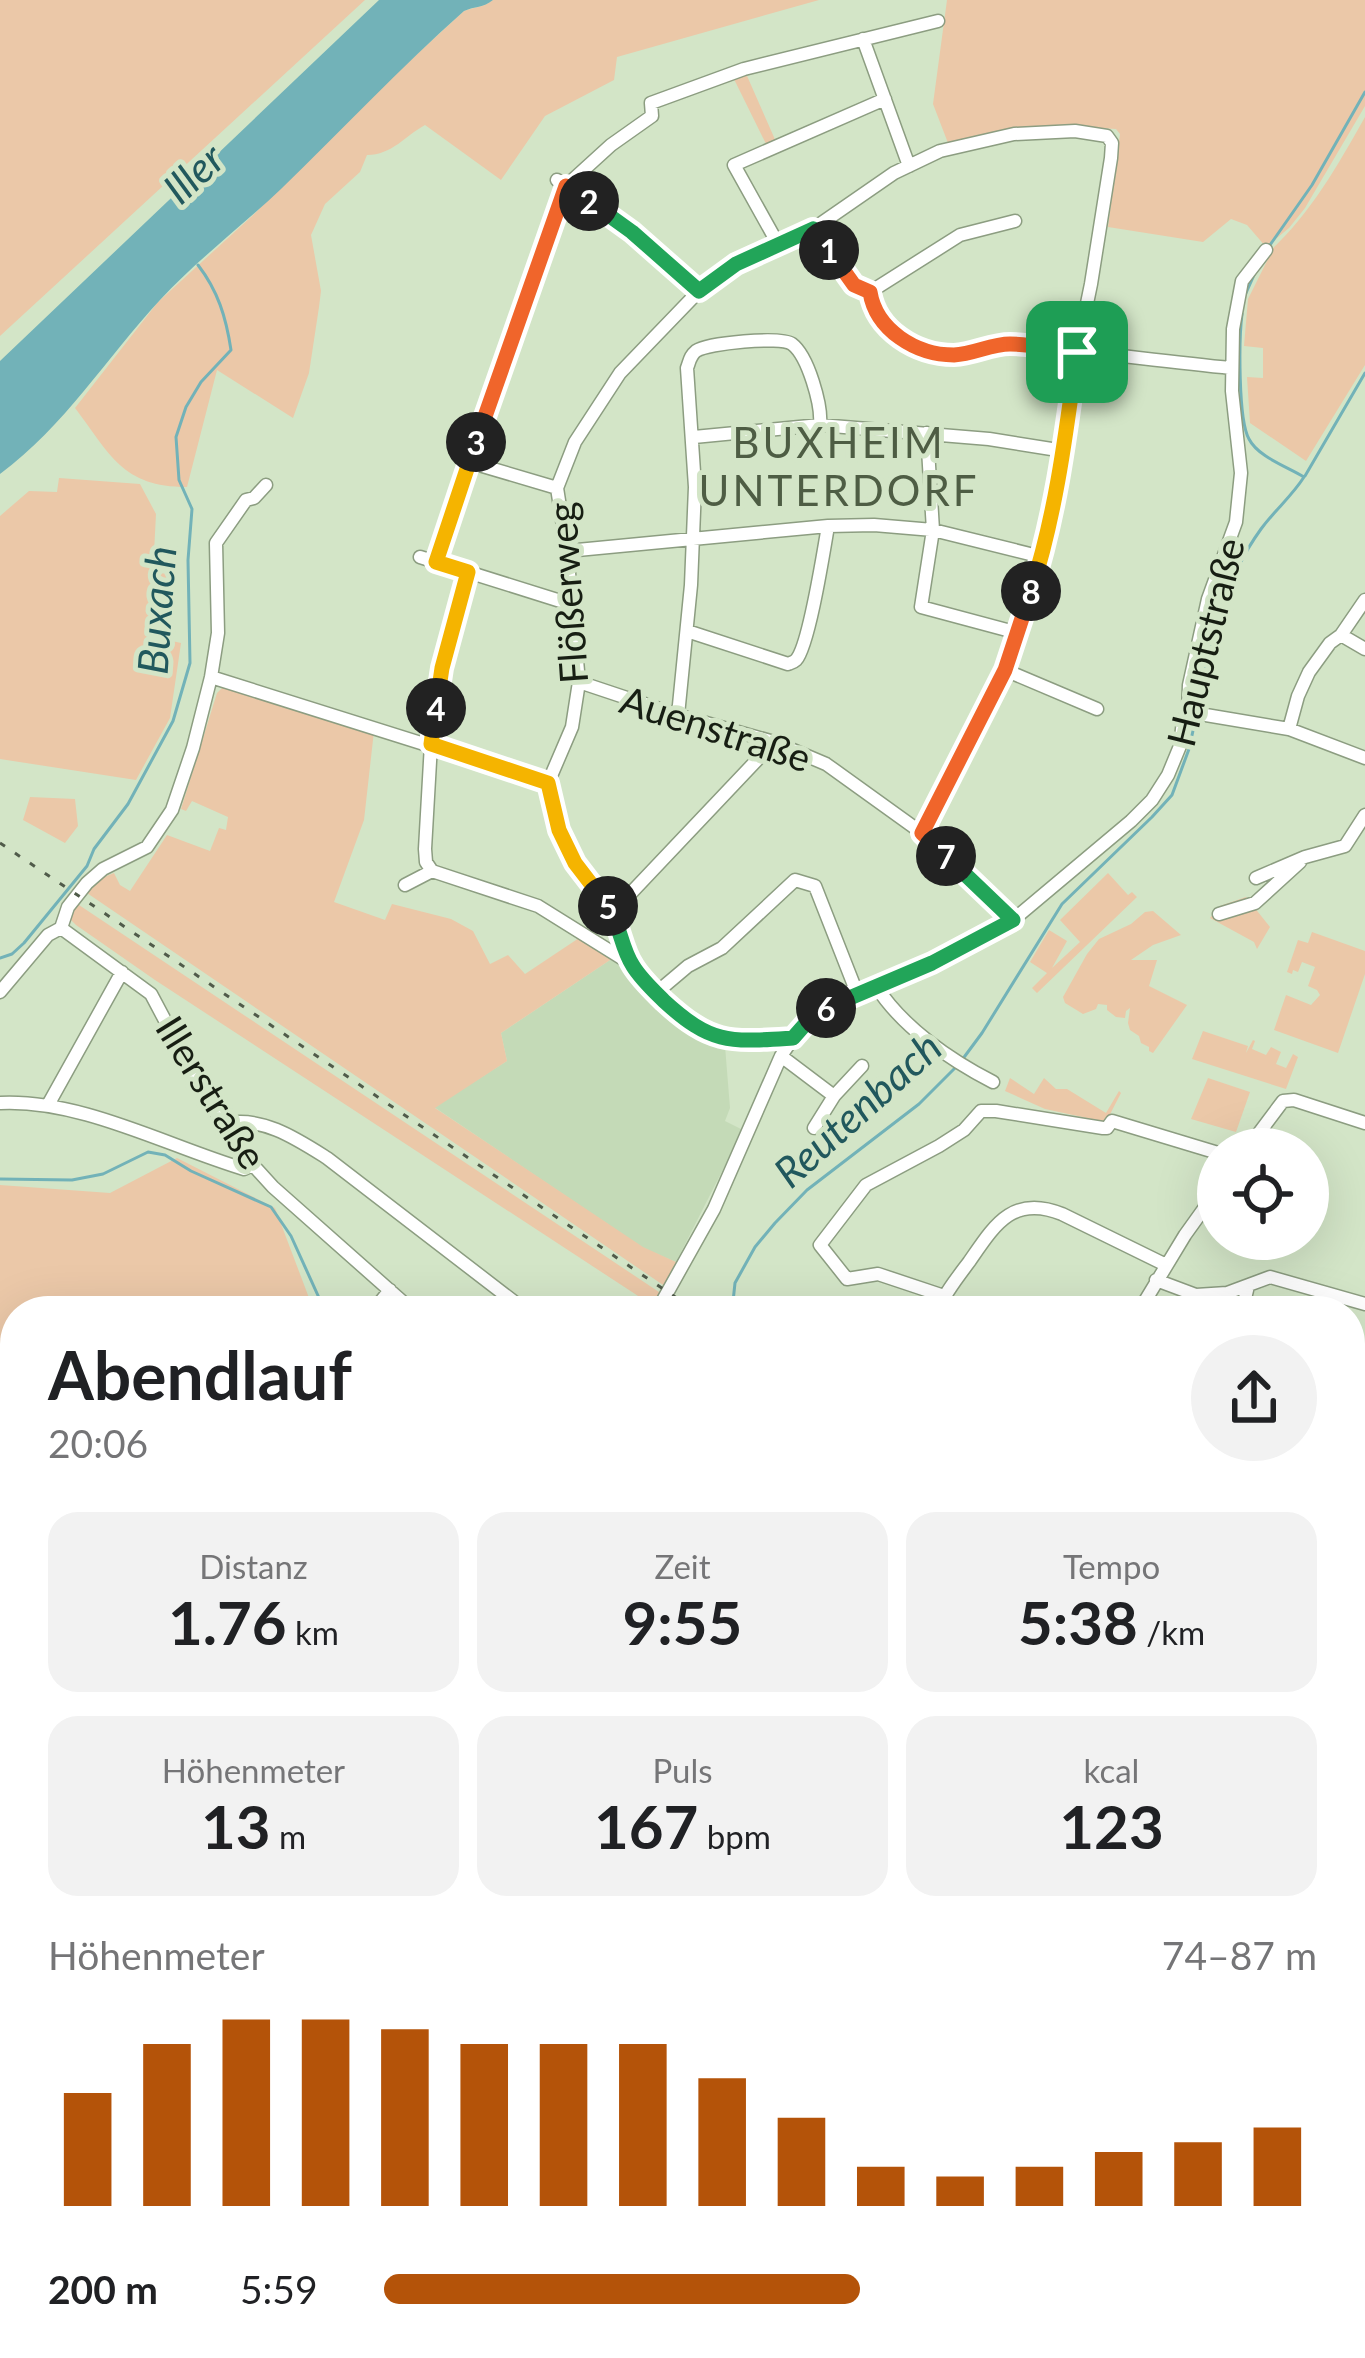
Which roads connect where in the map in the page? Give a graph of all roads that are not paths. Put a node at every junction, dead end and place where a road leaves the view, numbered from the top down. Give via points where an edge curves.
1 (938, 21) dead end
2 (863, 39) junction
3 (885, 99) junction
4 (909, 166) junction
5 (562, 183) junction
6 (1016, 221) dead end
7 (813, 229) junction
8 (778, 244) junction
9 (1266, 250) dead end
10 (699, 291) junction
11 (870, 292) junction
12 (1077, 352) junction
13 (1231, 368) junction
14 (820, 424) junction
15 (927, 433) junction
16 (694, 436) junction
17 (1064, 451) junction
18 (469, 462) junction
19 (266, 485) dead end
20 (557, 488) junction
21 (828, 526) junction
22 (933, 530) junction
23 (693, 538) junction
24 (566, 551) junction
25 (420, 557) dead end
26 (1042, 557) junction
27 (436, 562) junction
28 (468, 572) junction
29 (1365, 600) edge
30 (571, 604) junction
31 (687, 631) junction
32 (1018, 633) junction
33 (1341, 635) junction
34 (1365, 649) edge
35 (1005, 670) junction
36 (211, 677) junction
37 (579, 682) junction
38 (1097, 709) dead end
39 (1194, 712) junction
40 (678, 715) junction
41 (1288, 729) junction
42 (774, 742) junction
43 (431, 744) junction
44 (1365, 758) edge
45 (548, 783) junction
46 (1365, 815) edge
47 (922, 833) junction
48 (1305, 857) junction
49 (431, 871) junction
50 (1256, 878) dead end
51 (405, 885) dead end
52 (613, 911) junction
53 (1219, 914) dead end
54 (1013, 920) junction
55 (62, 925) junction
56 (631, 964) junction
57 (122, 972) junction
58 (876, 986) junction
59 (0, 992) edge
60 (656, 993) junction
61 (857, 993) junction
62 (793, 1038) junction
63 (782, 1056) junction
64 (862, 1066) dead end
65 (993, 1082) dead end
66 (835, 1096) junction
67 (0, 1103) edge
68 (48, 1105) junction
69 (1365, 1123) edge
70 (224, 1124) junction
71 (814, 1128) dead end
72 (1263, 1128) edge
73 (1197, 1147) edge
74 (253, 1166) junction
75 (1197, 1220) edge
76 (1166, 1265) junction
77 (1156, 1280) junction
78 (1248, 1286) junction
79 (390, 1291) junction
80 (386, 1296) edge
81 (396, 1296) edge
82 (506, 1296) edge
83 (664, 1296) edge
84 (944, 1296) joint
85 (1147, 1296) edge
86 (1246, 1296) edge
87 (1315, 1296) edge

1 - 2 street
2 - 3 street
2 - 5 street via 651,103 652,116
3 - 4 street
3 - 8 street via 734,165
4 - 7 street, Flößerweg
4 - 12 street, Flößerweg via 1014,134 1110,138
5 - 10 street
5 - 18 street
6 - 11 street via 960,235
7 - 8 street, Flößerweg
7 - 11 street via 854,285
8 - 10 street, Flößerweg
9 - 13 street, Hauptstraße via 1236,299
10 - 20 street, Flößerweg via 620,373 575,442
11 - 12 street via 887,327 927,350 957,355 1011,344
12 - 13 street
12 - 17 street
13 - 39 street, Hauptstraße via 1238,507 1189,685
14 - 15 street
14 - 16 street
14 - 16 street via 802,357 786,341 767,340 692,355
15 - 17 street
15 - 22 street
16 - 23 street
17 - 26 street
18 - 20 street
18 - 27 street
19 - 36 street via 216,543
20 - 24 street, Flößerweg
21 - 22 street
21 - 23 street
21 - 31 street via 793,662
22 - 26 street
22 - 32 street via 921,607
23 - 24 street
23 - 31 street
24 - 30 street, Flößerweg
25 - 27 street
26 - 32 street
27 - 28 street
28 - 30 street
28 - 43 street
29 - 33 street
30 - 37 street, Flößerweg
31 - 40 street
32 - 35 street
33 - 34 street
33 - 41 street via 1310,671
35 - 38 street
35 - 47 street
36 - 43 street
36 - 55 street via 163,825 140,852 87,883
37 - 40 street, Auenstraße
37 - 45 street, Flößerweg via 572,727
39 - 41 street
39 - 54 street, Hauptstraße via 1183,721 1175,762 1152,800
40 - 42 street, Auenstraße
41 - 44 street
42 - 47 street, Auenstraße via 826,764
42 - 52 street
43 - 45 street
43 - 49 street
45 - 52 street via 575,863
46 - 48 street via 1345,846
47 - 54 street, Auenstraße
48 - 50 street
48 - 53 street via 1255,903
49 - 51 street
49 - 56 street via 538,906
52 - 56 street
54 - 58 street, Hauptstraße
55 - 57 street, Illerstraße
55 - 59 street
56 - 60 street
57 - 68 street
57 - 70 street, Illerstraße via 154,998
58 - 61 street, Hauptstraße
58 - 65 street via 908,1023
60 - 61 street via 722,948 795,880 815,886
60 - 62 street via 704,1033
61 - 62 street, Hauptstraße via 815,1013
62 - 63 street, Hauptstraße
63 - 66 street
63 - 83 street, Hauptstraße via 714,1210
64 - 66 street
66 - 71 street
67 - 68 street
68 - 74 street
69 - 72 street via 1294,1100 1283,1101
70 - 74 street, Illerstraße
70 - 82 street via 263,1125 315,1150
73 - 84 street via 1112,1121 1103,1128 981,1112 939,1146 866,1185 820,1245 847,1280 878,1274
74 - 79 street, Illerstraße
75 - 76 street
76 - 77 street
76 - 84 street via 1034,1207 998,1221
77 - 78 street via 1196,1295
77 - 85 street
78 - 86 street
78 - 87 street via 1270,1276
79 - 80 street
79 - 81 street, Illerstraße

